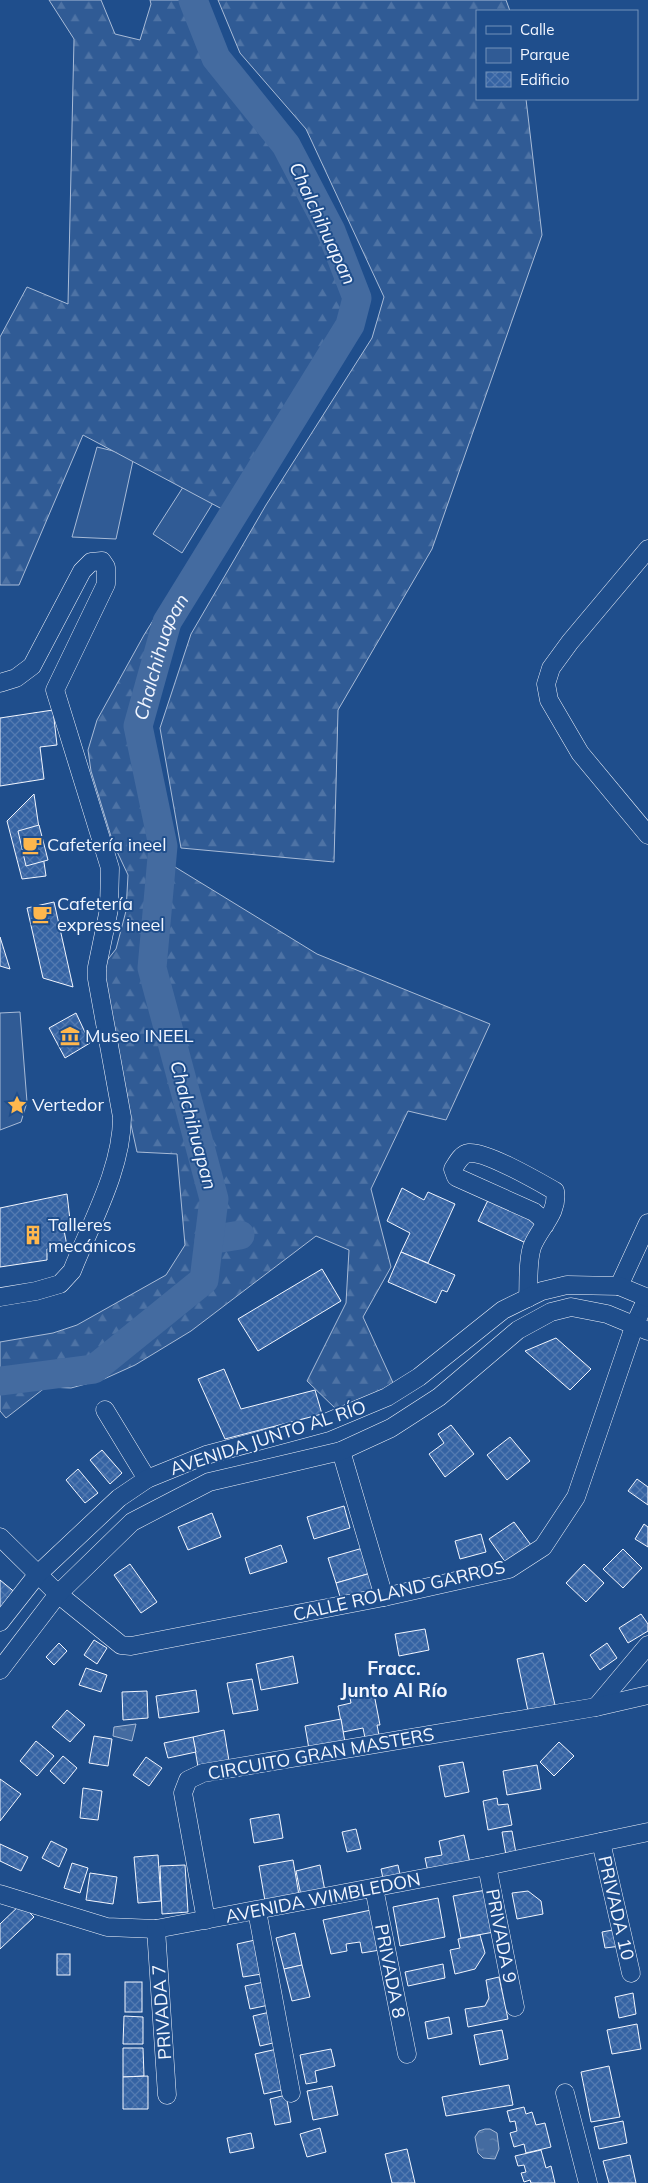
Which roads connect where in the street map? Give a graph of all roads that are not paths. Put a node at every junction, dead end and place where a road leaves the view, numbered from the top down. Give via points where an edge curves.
1 (648, 549) edge
2 (0, 683) edge
3 (648, 835) edge
4 (648, 1223) edge
5 (545, 1225) junction
6 (619, 1286) junction
7 (0, 1298) edge
8 (528, 1298) junction
9 (648, 1298) edge
10 (641, 1328) edge
11 (419, 1377) junction
12 (439, 1397) junction
13 (105, 1410) dead end
14 (341, 1451) junction
15 (147, 1479) junction
16 (0, 1537) edge
17 (37, 1575) junction
18 (58, 1594) junction
19 (384, 1598) junction
20 (0, 1622) edge
21 (648, 1645) edge
22 (0, 1670) edge
23 (648, 1695) edge
24 (596, 1707) junction
25 (648, 1832) edge
26 (601, 1842) junction
27 (487, 1866) junction
28 (374, 1888) junction
29 (0, 1894) edge
30 (256, 1911) junction
31 (206, 1920) junction
32 (156, 1929) junction
33 (631, 1973) dead end
34 (515, 2006) dead end
35 (407, 2054) dead end
36 (291, 2093) dead end
37 (566, 2094) dead end
38 (167, 2095) dead end
39 (588, 2183) edge

1 - 3 street via 570,642 551,668 546,684 549,700 580,753
2 - 7 street via 16,678 32,666 82,571 91,562 102,561 106,567 106,584 55,690 110,868 109,909 97,979 122,1117 122,1137 118,1158 72,1271 60,1284
4 - 6 street
5 - 5 street via 557,1201 555,1191 481,1155 469,1153 461,1156 453,1169 456,1176 534,1212
5 - 8 street via 532,1247
6 - 8 street, AVENIDA JUNTO AL RÍO via 568,1285
6 - 9 street, AVENIDA JUNTO AL RÍO
8 - 11 street, AVENIDA JUNTO AL RÍO via 503,1310
9 - 10 street, CALLE ROLAND GARROS
10 - 12 street, AVENIDA JUNTO AL RÍO via 607,1314 572,1307 551,1312 518,1330
10 - 19 street, CALLE ROLAND GARROS via 576,1497 543,1547 509,1569
11 - 12 street
11 - 15 street, AVENIDA JUNTO AL RÍO via 387,1397 325,1423 206,1455
12 - 14 street, AVENIDA JUNTO AL RÍO via 391,1428
13 - 15 street
14 - 18 street, AVENIDA JUNTO AL RÍO via 209,1482 132,1522
14 - 19 street
15 - 17 street, AVENIDA JUNTO AL RÍO via 119,1498
16 - 17 street, CALLE ROLAND GARROS
17 - 18 street, CALLE ROLAND GARROS
17 - 20 street, AVENIDA JUNTO AL RÍO
18 - 19 street, CALLE ROLAND GARROS via 122,1645 131,1646
18 - 22 street, AVENIDA JUNTO AL RÍO
21 - 24 street
23 - 24 street, CIRCUITO GRAN MASTERS
24 - 31 street, CIRCUITO GRAN MASTERS via 203,1773 188,1780 183,1793
25 - 26 street, AVENIDA WIMBLEDON
26 - 27 street, AVENIDA WIMBLEDON
26 - 33 street, PRIVADA 10
27 - 28 street, AVENIDA WIMBLEDON
27 - 34 street, PRIVADA 9
28 - 30 street, AVENIDA WIMBLEDON
28 - 35 street, PRIVADA 8
29 - 32 street, AVENIDA WIMBLEDON via 107,1927
30 - 31 street, AVENIDA WIMBLEDON
30 - 36 street
31 - 32 street, AVENIDA WIMBLEDON
32 - 38 street, PRIVADA 7
37 - 39 street

